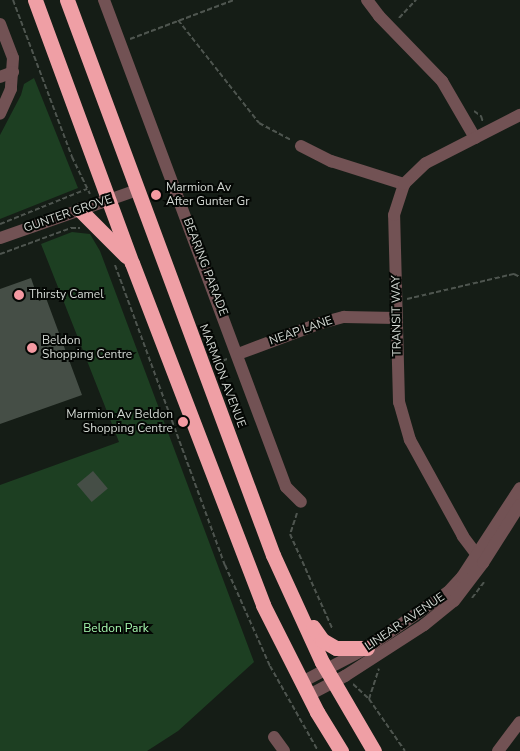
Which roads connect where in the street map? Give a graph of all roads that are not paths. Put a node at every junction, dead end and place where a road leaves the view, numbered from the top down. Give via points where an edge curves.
1 (35, 0) edge
2 (67, 0) edge
3 (104, 0) edge
4 (366, 0) edge
5 (0, 24) edge
6 (12, 72) junction
7 (0, 78) edge
8 (0, 114) edge
9 (520, 115) edge
10 (474, 138) junction
11 (301, 146) road end
12 (404, 184) junction
13 (137, 190) junction
14 (109, 200) junction
15 (87, 207) junction
16 (0, 238) edge
17 (132, 263) junction
18 (396, 318) junction
19 (238, 354) junction
20 (520, 488) edge
21 (301, 502) road end
22 (520, 505) edge
23 (273, 555) junction
24 (480, 560) junction
25 (367, 648) junction
26 (335, 676) junction
27 (305, 689) junction
28 (520, 722) edge
29 (274, 737) dead end
30 (284, 751) edge
31 (341, 751) edge
32 (374, 751) edge
33 (498, 751) edge

1 - 14 highway
2 - 13 highway, MARMION AVENUE
3 - 19 street, BEARING PARADE
4 - 10 street via 442,81
5 - 6 street via 13,58
6 - 7 street
6 - 8 street via 10,89
9 - 10 street, TRANSIT WAY
10 - 12 street, TRANSIT WAY via 426,163
11 - 12 street via 331,161
12 - 18 street, TRANSIT WAY via 394,215
13 - 14 street, GUNTER GROVE
13 - 23 highway, MARMION AVENUE
14 - 15 street, GUNTER GROVE
14 - 17 highway
15 - 16 street, GUNTER GROVE
15 - 17 highway via 96,225
17 - 27 highway via 259,596
18 - 19 street, NEAP LANE via 344,317
18 - 24 street, TRANSIT WAY via 399,402 410,440
19 - 21 street, BEARING PARADE via 286,487
20 - 24 street, LINEAR AVENUE
22 - 24 street, LINEAR AVENUE
23 - 25 highway via 282,560 322,640 336,648
23 - 26 highway, MARMION AVENUE via 295,607
24 - 25 street, LINEAR AVENUE via 448,592
24 - 26 street, LINEAR AVENUE via 466,588 440,613
25 - 26 street, LINEAR AVENUE
26 - 27 street, LINEAR AVENUE
26 - 32 highway, MARMION AVENUE
27 - 31 highway
28 - 33 street
29 - 30 street

